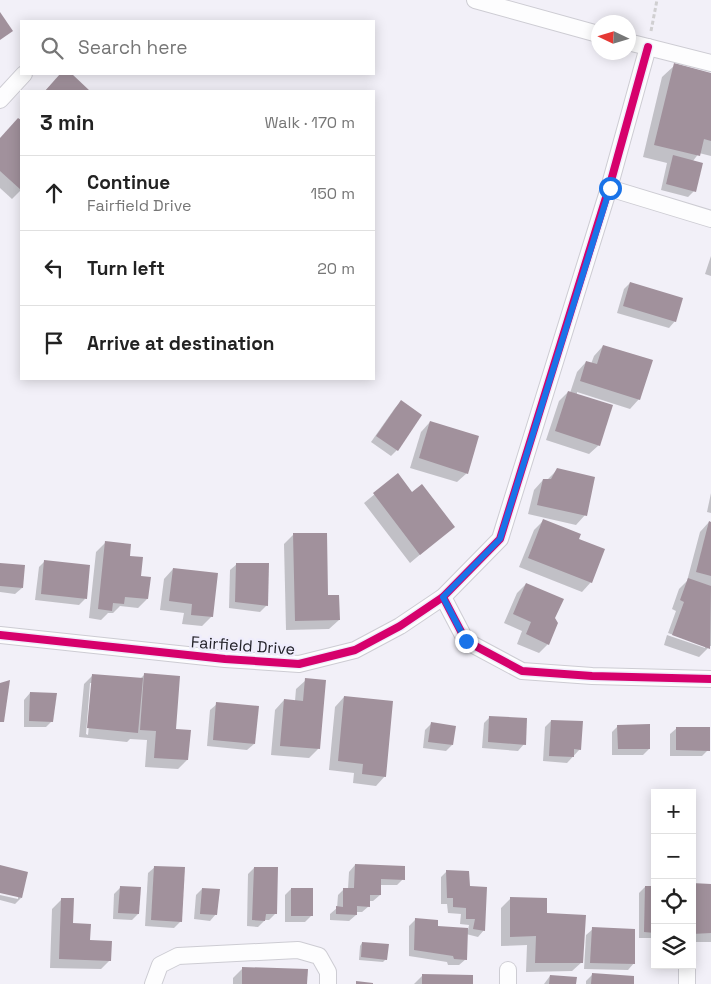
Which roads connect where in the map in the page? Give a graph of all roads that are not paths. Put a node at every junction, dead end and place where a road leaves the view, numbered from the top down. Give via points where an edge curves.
1 (475, 0) edge
2 (591, 32) edge
3 (636, 44) edge
4 (648, 47) junction
5 (711, 63) edge
6 (23, 75) edge
7 (0, 100) edge
8 (610, 188) junction
9 (711, 219) edge
10 (443, 597) junction
11 (0, 635) edge
12 (711, 679) edge
13 (687, 969) edge
14 (153, 984) edge
15 (328, 984) edge
16 (687, 984) edge

1 - 2 street
3 - 4 street
4 - 5 street
4 - 8 street, Fairfield Drive
6 - 7 street
8 - 9 street
8 - 10 street, Fairfield Drive via 500,539
10 - 11 street, Fairfield Drive via 356,650 299,664
10 - 12 street via 466,641 522,671
13 - 16 street
14 - 15 street via 160,965 178,956 298,950 319,956 328,972

